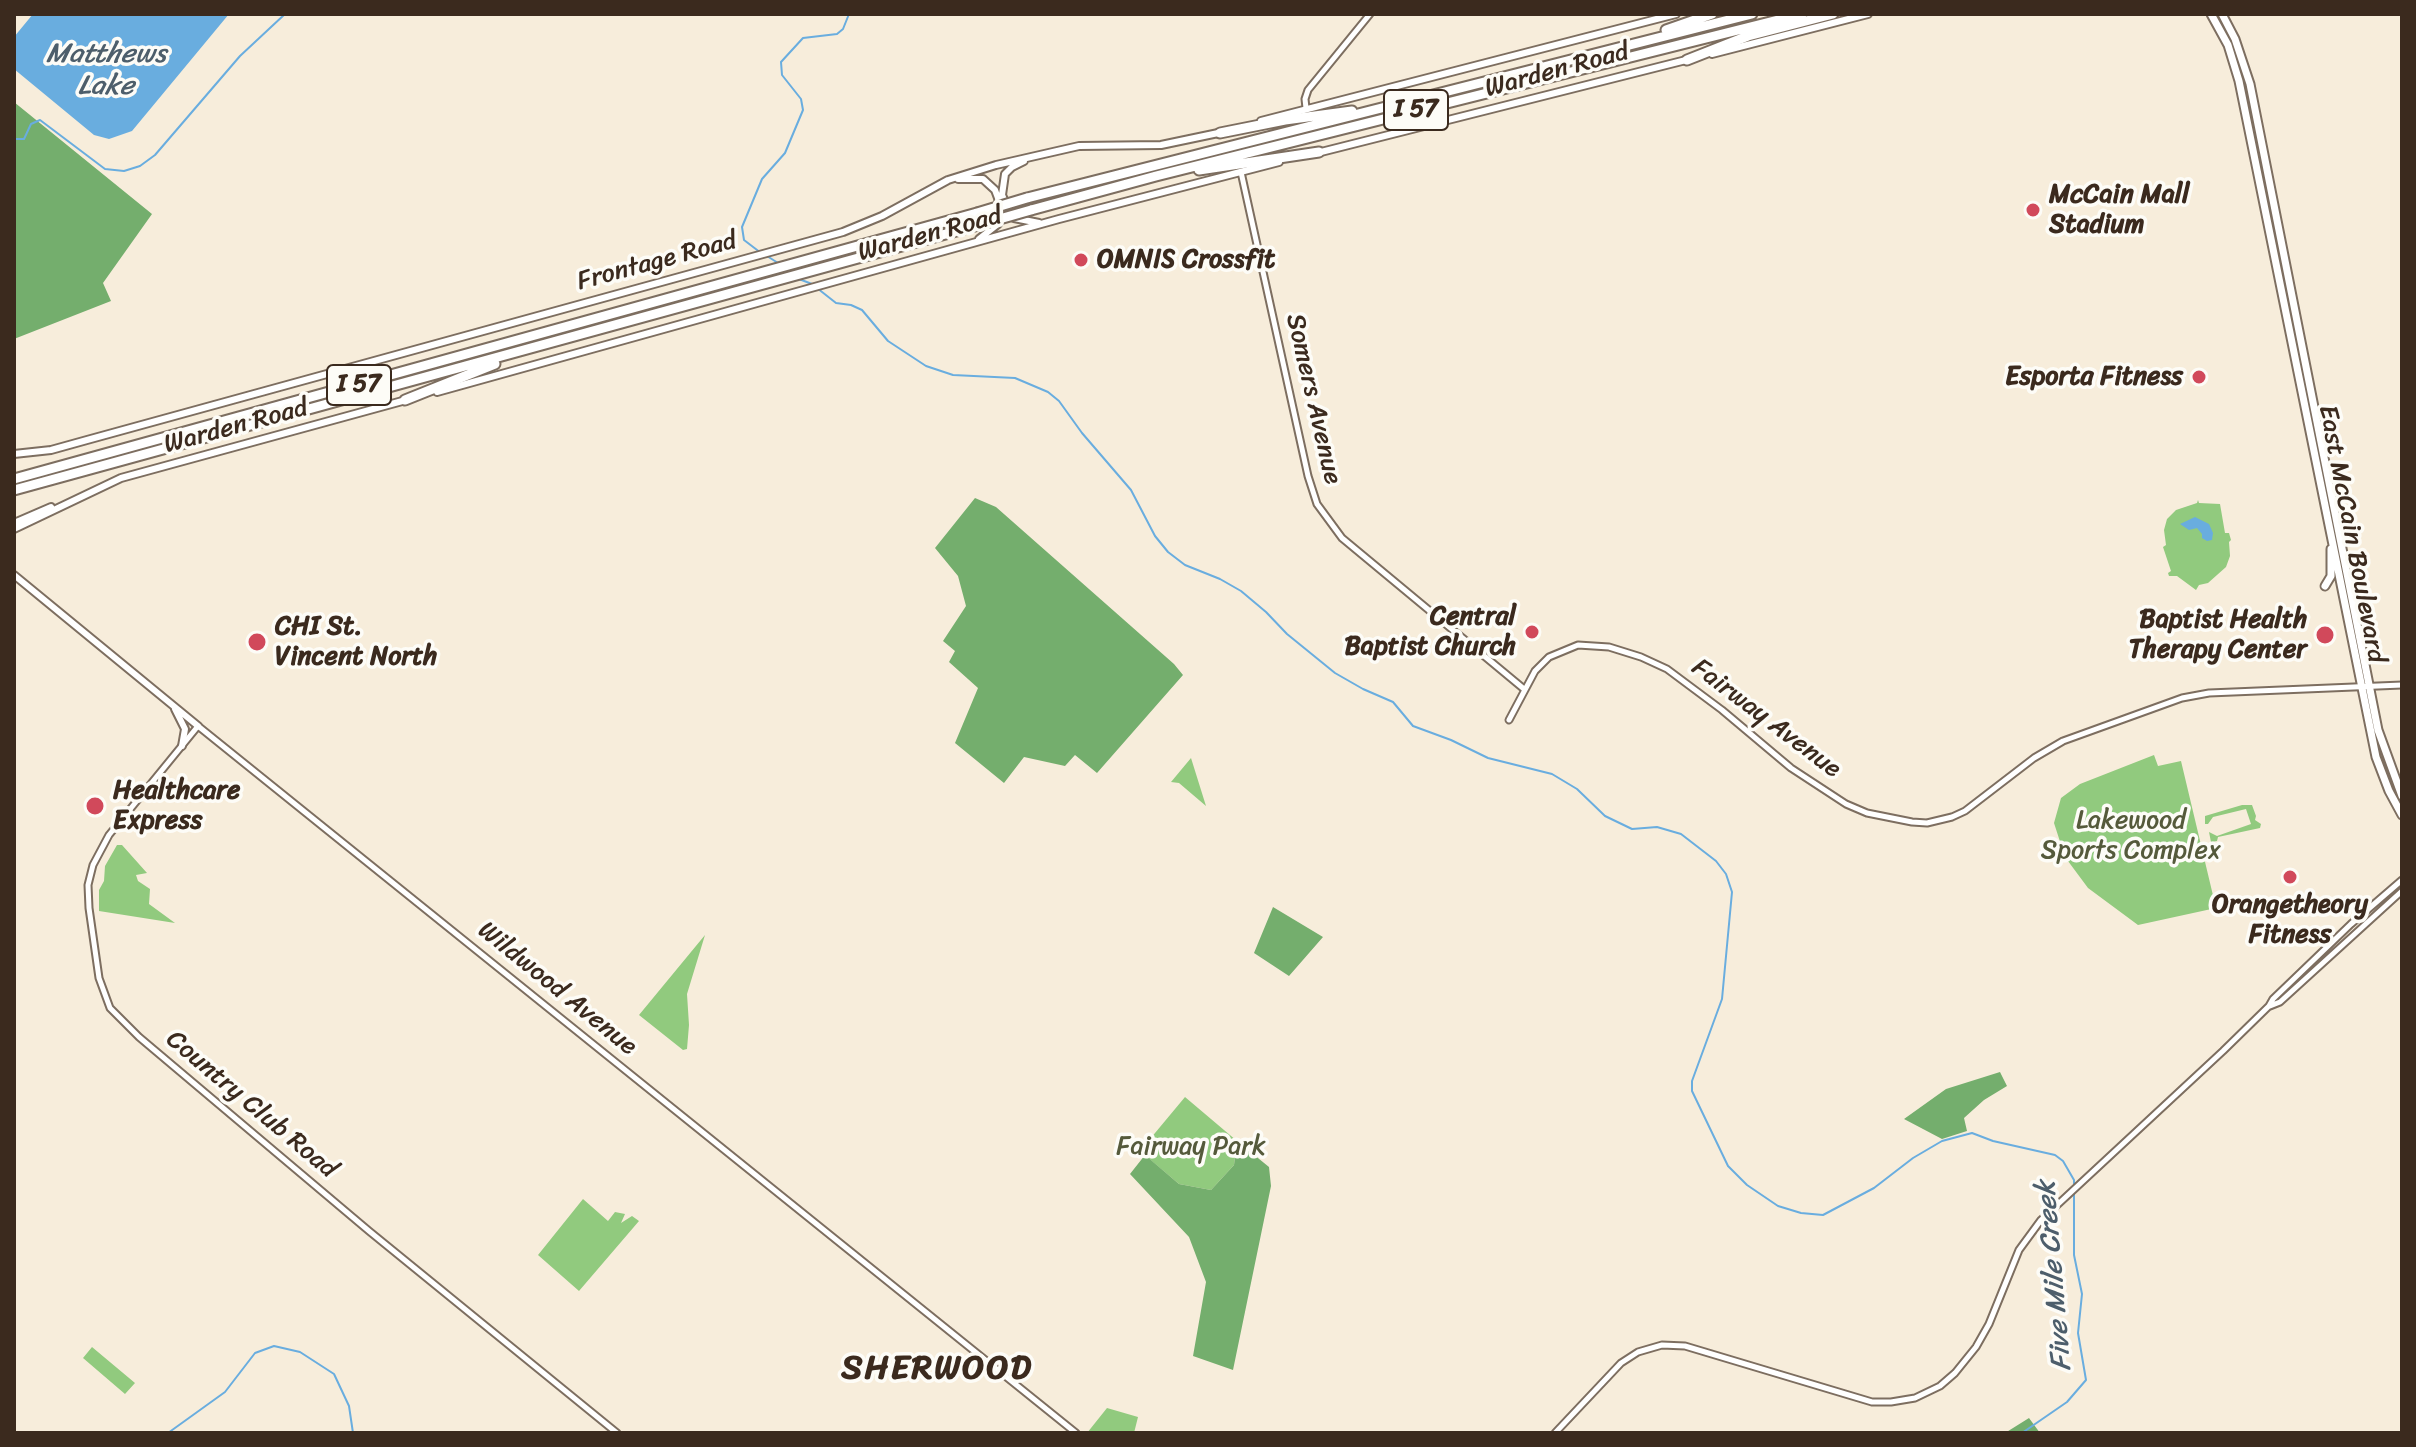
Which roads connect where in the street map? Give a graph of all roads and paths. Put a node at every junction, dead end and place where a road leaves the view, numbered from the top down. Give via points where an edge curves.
1 (1370, 14) edge
2 (1676, 14) edge
3 (1712, 14) edge
4 (1752, 14) edge
5 (1802, 14) edge
6 (1833, 14) edge
7 (1868, 14) edge
8 (2211, 14) edge
9 (2222, 14) edge
10 (1621, 47) junction
11 (1687, 60) junction
12 (1306, 108) junction
13 (1380, 108) junction
14 (1220, 133) junction
15 (1319, 152) junction
16 (1038, 154) junction
17 (1241, 172) junction
18 (1156, 176) junction
19 (948, 180) junction
20 (1049, 222) junction
21 (969, 245) junction
22 (2279, 254) junction
23 (546, 345) junction
24 (405, 400) junction
25 (14, 454) edge
26 (14, 479) edge
27 (14, 490) edge
28 (74, 499) junction
29 (14, 523) edge
30 (14, 529) edge
31 (2331, 535) junction
32 (14, 575) edge
33 (2325, 586) dead end
34 (2402, 685) edge
35 (2366, 687) junction
36 (1524, 689) junction
37 (173, 706) junction
38 (1509, 720) dead end
39 (198, 726) junction
40 (182, 746) junction
41 (2402, 796) edge
42 (2402, 815) edge
43 (2402, 880) edge
44 (2402, 891) edge
45 (2269, 1006) junction
46 (617, 1433) edge
47 (1076, 1433) edge
48 (1555, 1433) edge

1 - 12 street via 1308,90
2 - 12 main road, Frontage Road
3 - 10 highway
4 - 10 highway, I 57
5 - 18 highway, I 57
6 - 11 highway via 1748,36
7 - 11 main road, Warden Road
8 - 22 main road via 2239,81
9 - 22 main road via 2250,84
10 - 13 highway, I 57
11 - 15 main road, Warden Road
12 - 14 main road, Frontage Road
13 - 14 highway
13 - 26 highway, I 57, bridge via 1027,198
14 - 16 main road, Frontage Road via 1161,145 1079,146
15 - 17 main road, Warden Road
15 - 18 highway
16 - 19 main road, Frontage Road
16 - 20 main road via 1005,174 1002,195 1014,218
17 - 20 main road, Warden Road
17 - 36 street, Somers Avenue via 1317,504 1342,538
18 - 23 highway, I 57, bridge
19 - 21 main road via 983,179 998,198 998,224
19 - 25 main road, Frontage Road via 858,227 62,447
20 - 21 main road, Warden Road
21 - 24 main road, Warden Road
22 - 31 main road, East McCain Boulevard
22 - 35 main road, East McCain Boulevard
23 - 24 highway
23 - 27 highway, I 57
24 - 28 main road, Warden Road via 121,478
28 - 29 main road
28 - 30 main road, Warden Road
31 - 33 main road via 2331,576
31 - 35 main road, East McCain Boulevard
32 - 37 main road, Wildwood Avenue
34 - 35 street, Fairway Avenue
35 - 36 street, Fairway Avenue via 2209,693 2166,702 2063,741 1965,811 1920,823 1846,804 1778,759 1673,673 1641,657 1600,645 1572,646 1544,661
35 - 41 main road, East McCain Boulevard
35 - 42 main road, East McCain Boulevard via 2376,757
36 - 38 street, Fairway Avenue
37 - 39 main road, Wildwood Avenue
37 - 40 main road via 184,726
39 - 40 street, Country Club Road
39 - 47 street, Wildwood Avenue
40 - 46 street, Country Club Road via 109,835 90,874 88,898 99,978 110,1008 345,1211
43 - 45 street
44 - 45 street via 2280,1002
45 - 48 street via 2041,1220 2025,1241 1976,1347 1934,1390 1903,1401 1872,1402 1685,1346 1662,1345 1621,1363

